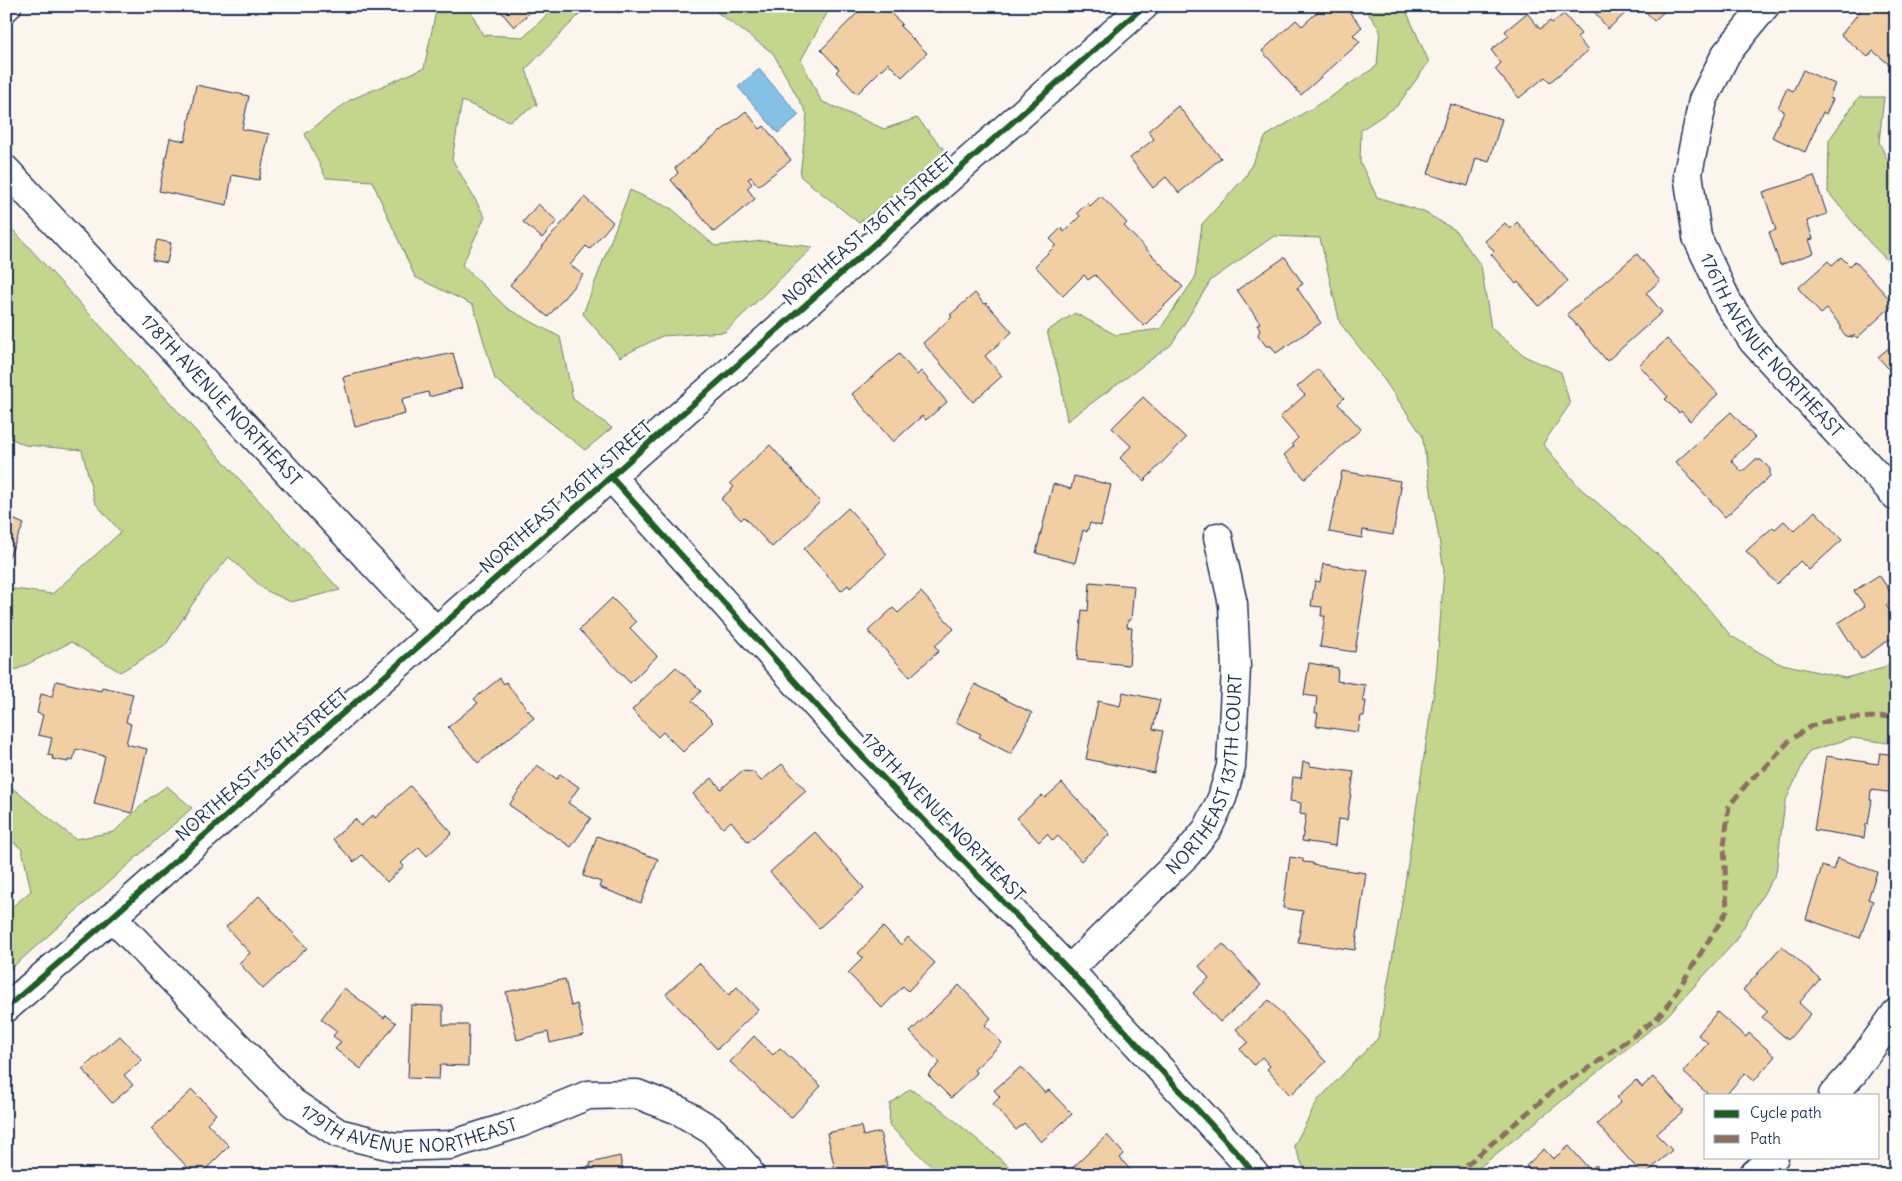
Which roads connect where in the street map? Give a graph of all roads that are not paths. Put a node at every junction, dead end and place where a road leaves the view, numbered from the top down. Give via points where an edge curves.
1 (1144, 6) edge
2 (1765, 6) edge
3 (6, 170) edge
4 (611, 477) junction
5 (1896, 496) edge
6 (1218, 537) dead end
7 (436, 631) junction
8 (112, 917) junction
9 (1069, 970) junction
10 (6, 1008) edge
11 (1896, 1013) edge
12 (1834, 1094) edge
13 (1773, 1158) edge
14 (750, 1175) edge
15 (1255, 1175) edge
16 (1754, 1175) edge

1 - 4 street, NORTHEAST 136TH STREET
2 - 5 street, 176TH AVENUE NORTHEAST via 1726,54 1703,100 1688,173 1697,236 1728,303 1753,341
3 - 7 street, 178TH AVENUE NORTHEAST
4 - 7 street, NORTHEAST 136TH STREET
4 - 9 street, 178TH AVENUE NORTHEAST via 863,757
6 - 9 street, NORTHEAST 137TH COURT via 1233,604 1236,668 1231,766 1222,798 1208,828 1187,854
7 - 8 street, NORTHEAST 136TH STREET
8 - 10 street, NORTHEAST 136TH STREET
8 - 14 street, 179TH AVENUE NORTHEAST via 293,1103 338,1132 395,1146 451,1145 520,1123 588,1095 637,1094 678,1110 713,1131
9 - 15 street, 178TH AVENUE NORTHEAST
11 - 12 street
13 - 16 street

